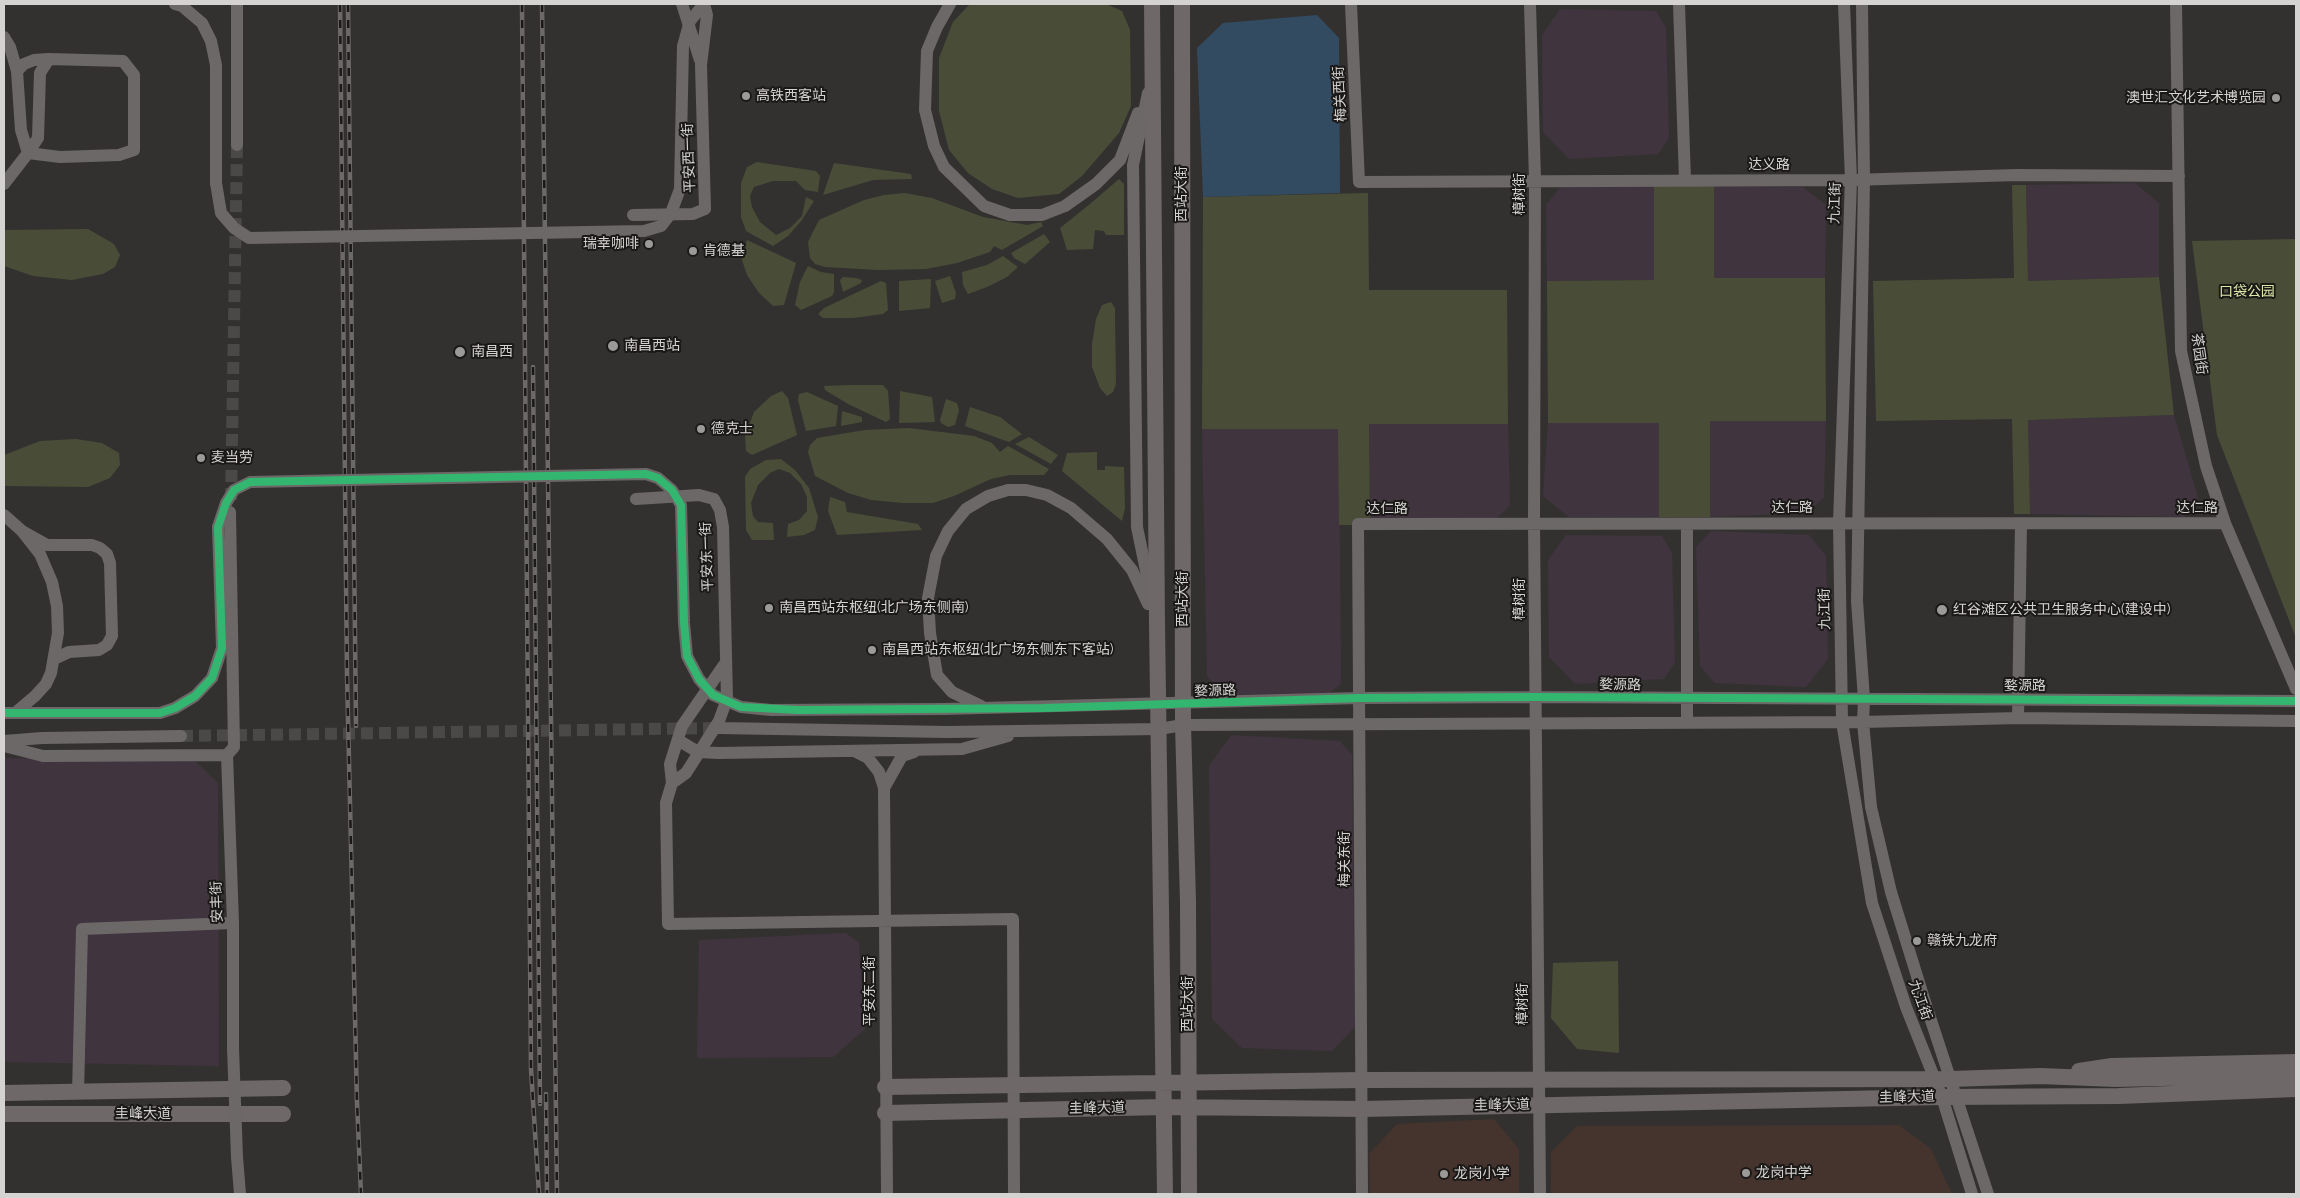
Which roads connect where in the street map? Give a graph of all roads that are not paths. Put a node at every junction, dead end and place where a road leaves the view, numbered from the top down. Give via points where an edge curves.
1 (175, 4) edge
2 (237, 4) edge
3 (682, 4) edge
4 (704, 4) edge
5 (950, 4) edge
6 (1152, 4) edge
7 (1182, 4) edge
8 (1351, 4) edge
9 (1530, 4) edge
10 (1679, 4) edge
11 (1844, 4) edge
12 (1862, 4) edge
13 (2176, 4) edge
14 (4, 37) edge
15 (49, 59) junction
16 (701, 65) junction
17 (17, 71) junction
18 (1152, 76) junction
19 (237, 145) tunnel mouth
20 (28, 153) junction
21 (2179, 176) junction
22 (1535, 180) junction
23 (1685, 180) junction
24 (1850, 180) junction
25 (1864, 180) junction
26 (1359, 182) joint
27 (4, 184) edge
28 (633, 215) dead end
29 (636, 499) dead end
30 (230, 512) tunnel mouth
31 (4, 515) edge
32 (1838, 523) junction
33 (1858, 523) junction
34 (2021, 523) junction
35 (2225, 523) junction
36 (1358, 524) joint
37 (1534, 524) junction
38 (1687, 524) junction
39 (22, 531) junction
40 (1157, 624) junction
41 (54, 659) junction
42 (724, 665) junction
43 (2296, 690) edge
44 (1536, 697) junction
45 (1360, 698) junction
46 (1688, 699) junction
47 (1864, 699) junction
48 (2018, 699) junction
49 (1843, 700) junction
50 (2296, 702) edge
51 (1184, 704) junction
52 (1159, 705) junction
53 (984, 708) junction
54 (9, 713) edge
55 (2018, 718) junction
56 (2296, 720) edge
57 (1687, 722) junction
58 (1842, 722) junction
59 (1864, 722) junction
60 (1536, 723) junction
61 (1360, 724) junction
62 (1183, 725) junction
63 (719, 728) tunnel mouth
64 (1159, 729) junction
65 (1024, 732) junction
66 (181, 736) tunnel mouth
67 (678, 740) junction
68 (4, 741) edge
69 (4, 746) edge
70 (924, 749) junction
71 (852, 750) junction
72 (698, 752) junction
73 (227, 755) junction
74 (672, 783) junction
75 (884, 788) junction
76 (886, 922) junction
77 (233, 923) junction
78 (2296, 1062) edge
79 (2296, 1075) edge
80 (2040, 1076) junction
81 (1934, 1078) junction
82 (1362, 1080) junction
83 (1539, 1080) junction
84 (1951, 1080) junction
85 (1188, 1082) junction
86 (1165, 1083) junction
87 (1014, 1085) junction
88 (885, 1087) junction
89 (283, 1088) dead end
90 (2296, 1089) edge
91 (4, 1093) edge
92 (78, 1093) junction
93 (2052, 1096) junction
94 (1950, 1097) junction
95 (2296, 1099) edge
96 (1539, 1104) junction
97 (1165, 1107) junction
98 (1188, 1108) junction
99 (1362, 1109) junction
100 (1014, 1110) junction
101 (885, 1113) junction
102 (4, 1114) edge
103 (283, 1114) dead end
104 (240, 1194) edge
105 (887, 1194) edge
106 (1014, 1194) edge
107 (1165, 1194) edge
108 (1189, 1194) edge
109 (1362, 1194) edge
110 (1540, 1194) edge
111 (1972, 1194) edge
112 (1988, 1194) edge

1 - 4 street, bridge via 202,22 211,41 216,65 216,183 221,213 234,228 249,238 644,231 661,226 670,214 680,189 683,46 690,20
2 - 19 street
3 - 16 street
4 - 16 street via 707,15
5 - 18 street via 927,51 925,110 934,146 944,166 984,206 1010,215 1042,214 1065,206 1096,184 1120,160
6 - 18 main road, 西站大街
7 - 51 main road, 西站大街
8 - 26 street, 梅关西街
9 - 22 street, 樟树街
10 - 23 street
11 - 24 street, 九江街
12 - 25 street, 九江街
13 - 21 street, 茶园街
14 - 17 street
15 - 17 street via 34,60
15 - 20 street via 40,74 38,138
15 - 20 street via 123,61 134,75 134,150 119,155 60,158
16 - 28 street, 平安西一街 via 705,209 693,214
17 - 20 street via 21,130
18 - 40 main road, 西站大街
20 - 27 street
21 - 25 street, 达义路 via 2016,175
21 - 35 street, 茶园街 via 2181,351 2206,466
22 - 23 street, 达义路
22 - 26 street, 达义路
22 - 37 street, 樟树街
23 - 24 street, 达义路
24 - 25 street, 达义路
24 - 32 street, 九江街
25 - 33 street, 九江街
29 - 42 street, 平安东一街 via 699,495 714,499 720,510 723,527
30 - 73 street, 安丰街 via 234,747
31 - 39 street
32 - 33 street, 达仁路
32 - 38 street, 达仁路
32 - 49 street, 九江街
33 - 34 street, 达仁路
33 - 47 street, 九江街 via 1857,601
34 - 35 street, 达仁路
34 - 48 street
35 - 43 street, 茶园街
36 - 37 street, 达仁路
36 - 45 street, 梅关东街
37 - 38 street, 达仁路
37 - 44 street, 樟树街
38 - 46 street
39 - 41 street via 40,554 52,582 58,633
39 - 41 street via 47,545 92,545 107,554 110,563 112,636 107,645 100,650 69,652
40 - 52 main road, 西站大街
40 - 53 street via 1132,570 1107,539 1070,508 1047,495 1026,490 1008,490 988,496 966,509 948,531 936,556 928,598 931,649 937,675 952,692
41 - 54 street via 46,684 35,696
42 - 67 street via 682,726
42 - 72 street, 平安东一街 via 728,680 726,699 719,721
44 - 45 street, 婺源路
44 - 46 street, 婺源路
44 - 60 street, 樟树街
45 - 51 street, 婺源路
45 - 61 street, 梅关东街
46 - 49 street, 婺源路
46 - 57 street
47 - 48 street, 婺源路
47 - 49 street, 婺源路
47 - 59 street, 九江街
48 - 50 street, 婺源路
48 - 55 street
49 - 58 street, 九江街
51 - 52 street, 婺源路
51 - 62 main road, 西站大街
52 - 53 street, 婺源路
52 - 64 main road, 西站大街
53 - 54 street, 婺源路, bridge via 771,710 741,708 713,695 699,679 687,656 681,505 672,490 658,478 646,474 250,482 234,490 218,527 222,648 212,678 195,696 160,713
55 - 56 street
55 - 59 street
57 - 58 street
57 - 60 street
58 - 59 street
58 - 81 street, 九江街 via 1872,903 1906,1007
59 - 84 street, 九江街 via 1871,807 1891,892
60 - 61 street
60 - 83 street, 樟树街
61 - 62 street
61 - 82 street, 梅关东街
62 - 64 street
62 - 85 main road, 西站大街 via 1188,901
63 - 65 street
64 - 65 street
64 - 86 main road, 西站大街
65 - 70 street via 962,748
66 - 68 street
67 - 72 street
67 - 74 street via 670,764
69 - 73 street via 43,756
70 - 71 street
70 - 75 street via 902,756
71 - 72 street
71 - 75 street via 868,758 879,772
72 - 74 street, 平安东一街 via 686,773
73 - 77 street, 安丰街
74 - 76 street via 666,803 668,924
75 - 76 street, 平安东二街
76 - 87 street via 1013,919
76 - 88 street, 平安东二街
77 - 92 street via 82,929
77 - 104 street, 安丰街, bridge via 233,1048
78 - 80 main road via 2112,1066
79 - 80 main road via 2115,1079
80 - 84 main road, 圭峰大道
81 - 83 main road, 圭峰大道
81 - 84 main road, 圭峰大道
81 - 94 street, 九江街
82 - 83 main road, 圭峰大道
82 - 85 main road, 圭峰大道
82 - 99 street, 梅关东街
83 - 96 street, 樟树街
84 - 94 street, 九江街
85 - 86 main road, 圭峰大道
85 - 98 main road, 西站大街
86 - 87 main road, 圭峰大道
86 - 97 main road, 西站大街
87 - 88 main road, 圭峰大道
87 - 100 street
88 - 101 street, 平安东二街
89 - 92 main road, 圭峰大道
90 - 93 main road, 圭峰大道
91 - 92 main road, 圭峰大道
93 - 94 main road, 圭峰大道
93 - 95 main road via 2108,1104
94 - 96 main road, 圭峰大道
94 - 111 street, 九江街
94 - 112 street, 九江街
96 - 99 main road, 圭峰大道
96 - 110 street, 樟树街
97 - 98 main road, 圭峰大道
97 - 100 main road, 圭峰大道
97 - 107 main road, 西站大街
98 - 99 main road, 圭峰大道
98 - 108 main road, 西站大街
99 - 109 street, 梅关东街
100 - 101 main road, 圭峰大道
100 - 106 street
101 - 105 street, 平安东二街
102 - 103 main road, 圭峰大道

